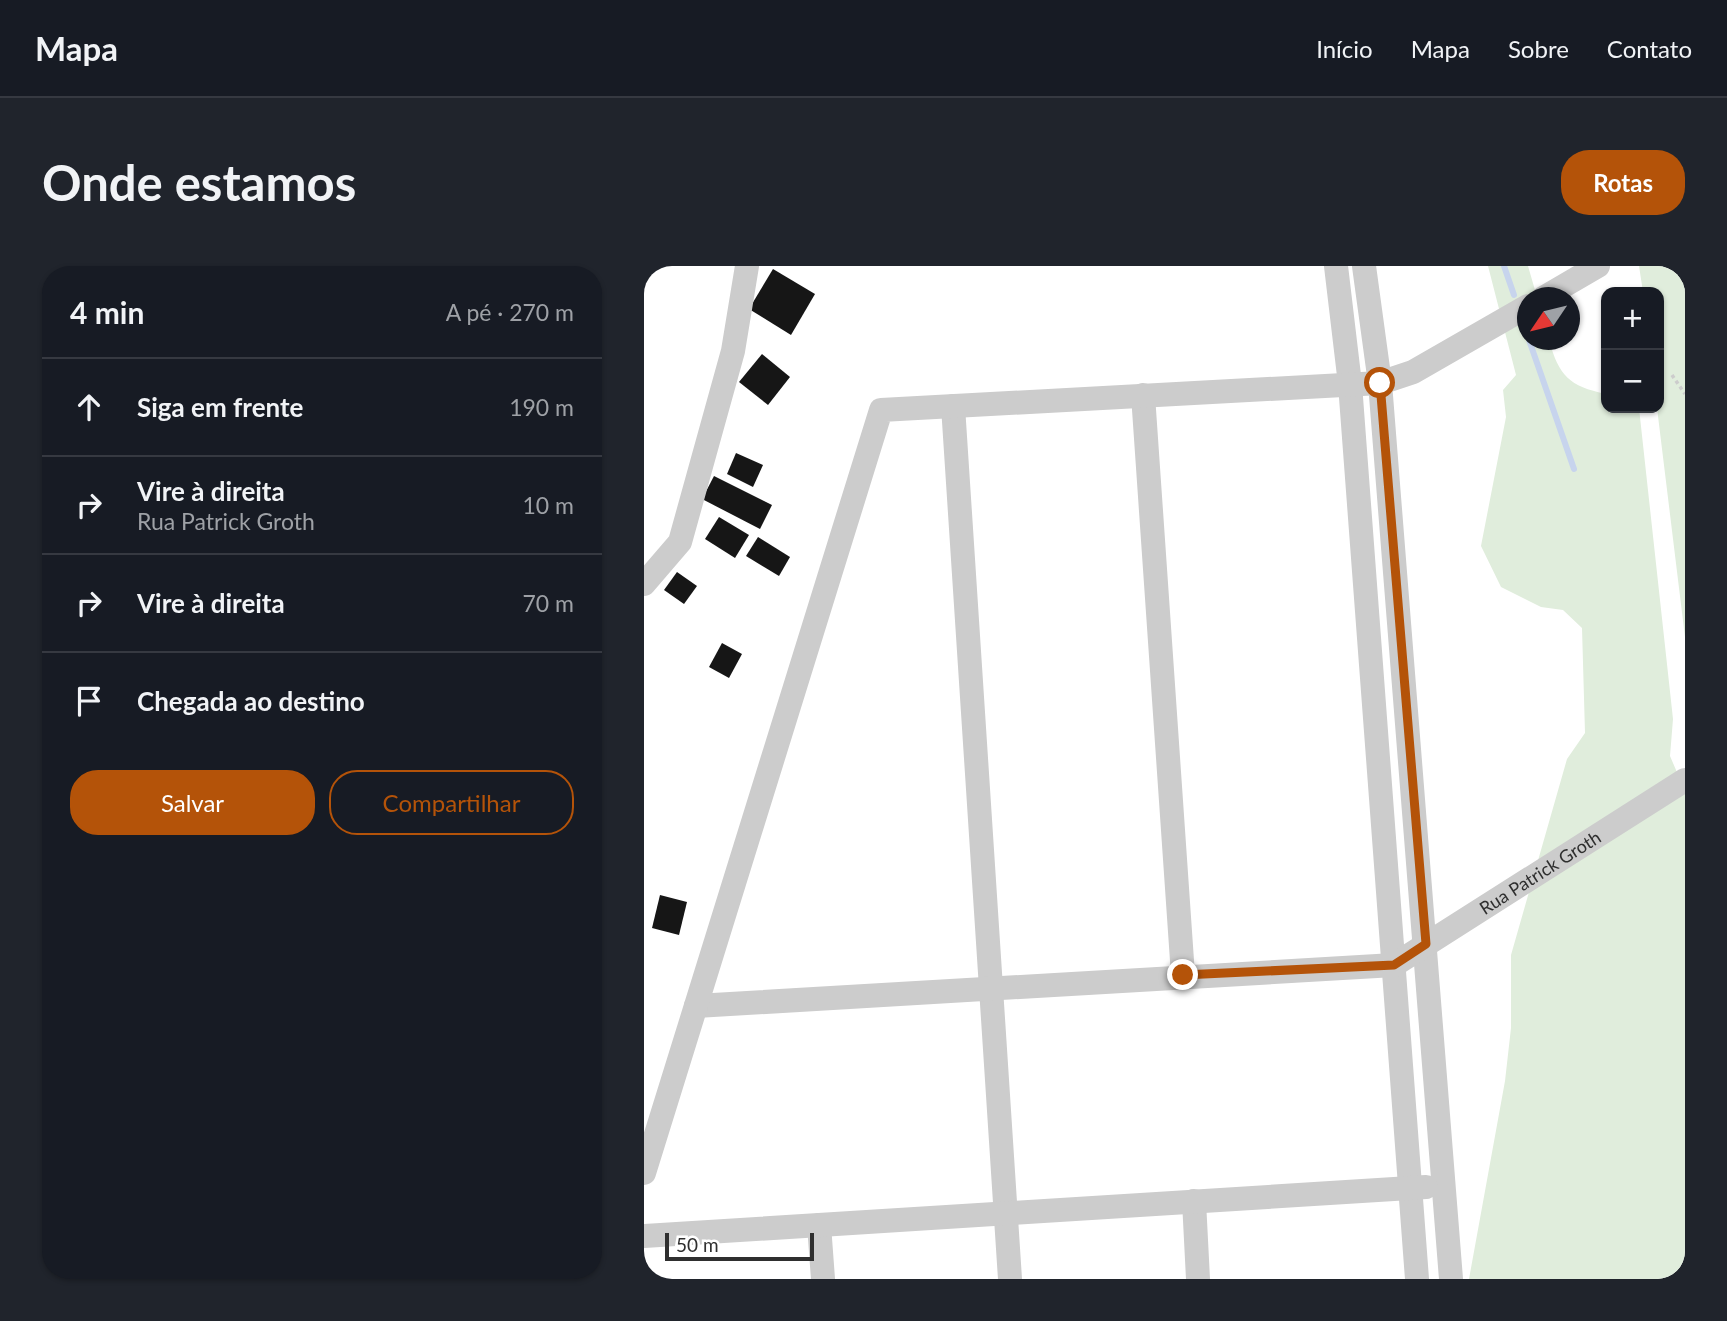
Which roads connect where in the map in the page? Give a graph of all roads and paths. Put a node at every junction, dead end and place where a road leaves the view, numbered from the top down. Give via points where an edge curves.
1 (747, 266) edge
2 (1336, 266) edge
3 (1364, 266) edge
4 (1598, 266) edge
5 (1562, 287) edge
6 (1517, 312) edge
7 (1672, 375) dead end
8 (1380, 383) junction
9 (1350, 384) junction
10 (1685, 394) edge
11 (1143, 395) junction
12 (953, 406) junction
13 (644, 584) edge
14 (1685, 780) edge
15 (1426, 944) junction
16 (1394, 965) junction
17 (1183, 975) junction
18 (991, 988) junction
19 (696, 1006) junction
20 (644, 1173) edge
21 (1446, 1186) junction
22 (1411, 1187) junction
23 (1194, 1201) junction
24 (1006, 1213) junction
25 (819, 1225) junction
26 (644, 1236) edge
27 (823, 1279) edge
28 (1010, 1279) edge
29 (1198, 1279) edge
30 (1417, 1279) edge
31 (1451, 1279) edge

1 - 13 street via 733,351 680,542
2 - 9 street
3 - 8 street
4 - 5 street
6 - 8 street via 1413,372
7 - 10 path
8 - 9 street
8 - 15 street
9 - 11 street
9 - 16 street
11 - 12 street
11 - 17 street
12 - 18 street
12 - 19 street via 881,410
14 - 15 street, Rua Patrick Groth
15 - 16 street, Rua Patrick Groth
15 - 21 street
16 - 17 street
16 - 22 street
17 - 18 street
18 - 19 street
18 - 24 street
19 - 20 street
21 - 22 street
21 - 31 street
22 - 23 street
22 - 30 street
23 - 24 street
23 - 29 street
24 - 25 street
24 - 28 street
25 - 26 street
25 - 27 street

